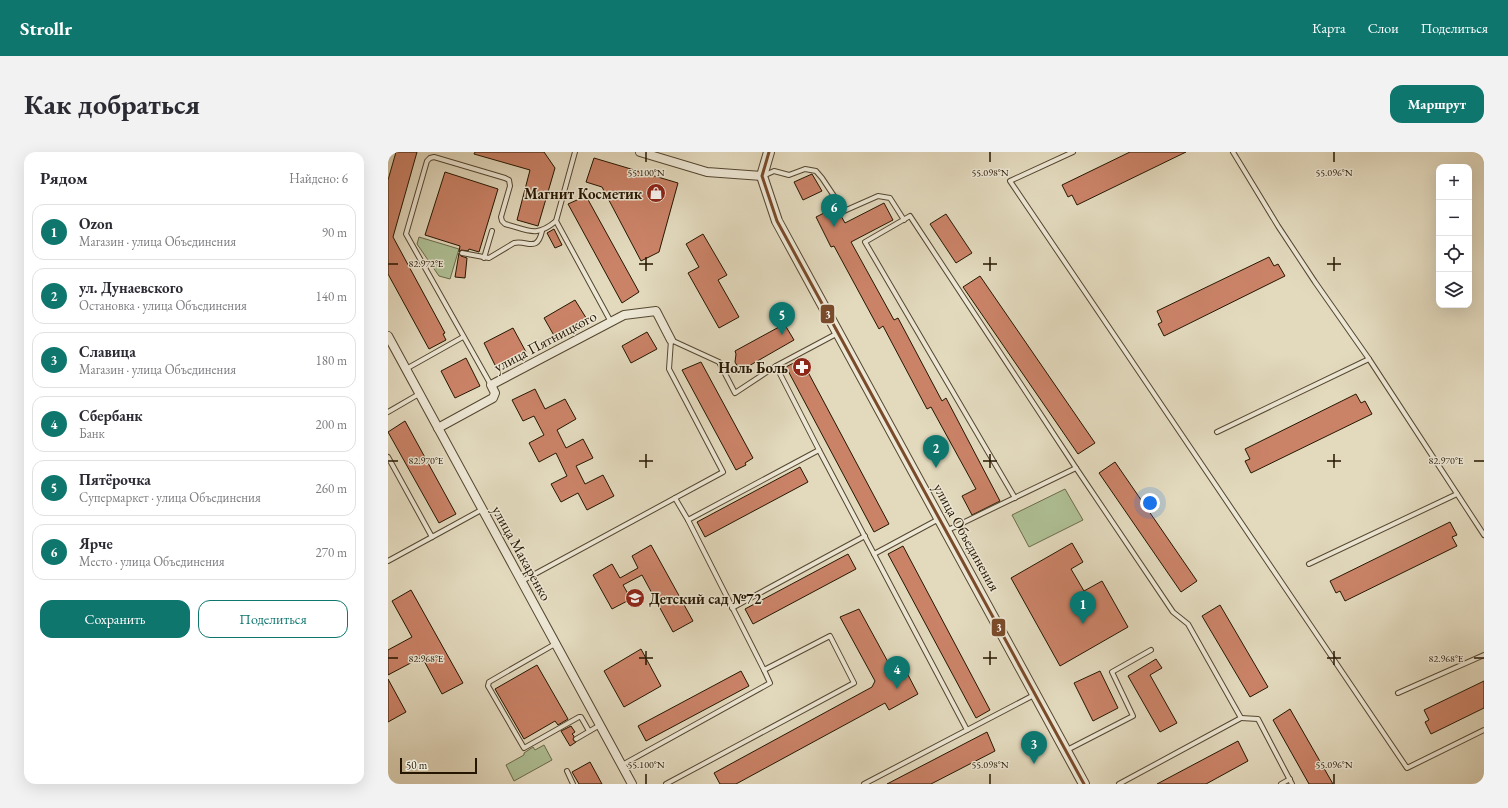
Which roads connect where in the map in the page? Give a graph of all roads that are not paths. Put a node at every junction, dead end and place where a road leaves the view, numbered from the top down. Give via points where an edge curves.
1 (575, 152) edge
2 (640, 152) edge
3 (769, 152) edge
4 (1073, 152) edge
5 (1234, 152) edge
6 (762, 176) junction
7 (556, 220) junction
8 (904, 220) junction
9 (492, 231) dead end
10 (542, 231) junction
11 (462, 253) dead end
12 (484, 258) junction
13 (611, 322) junction
14 (839, 333) junction
15 (388, 336) edge
16 (463, 337) junction
17 (672, 340) junction
18 (1369, 359) junction
19 (776, 366) junction
20 (406, 369) junction
21 (491, 385) junction
22 (420, 394) junction
23 (388, 412) edge
24 (438, 428) junction
25 (1217, 432) dead end
26 (819, 450) junction
27 (388, 457) edge
28 (1076, 468) junction
29 (1457, 494) junction
30 (675, 498) junction
31 (1015, 498) junction
32 (482, 509) junction
33 (939, 519) junction
34 (688, 520) junction
35 (946, 531) junction
36 (1484, 535) edge
37 (865, 536) junction
38 (432, 537) junction
39 (874, 554) junction
40 (388, 561) edge
41 (1309, 564) dead end
42 (522, 581) junction
43 (732, 608) junction
44 (556, 644) junction
45 (1151, 650) dead end
46 (1484, 655) edge
47 (764, 670) junction
48 (1398, 693) dead end
49 (1036, 694) junction
50 (1241, 718) junction
51 (600, 725) junction
52 (967, 730) junction
53 (1484, 730) edge
54 (589, 731) junction
55 (576, 739) dead end
56 (1066, 751) junction
57 (622, 765) junction
58 (567, 771) dead end
59 (1290, 779) junction
60 (573, 784) edge
61 (632, 784) edge
62 (666, 784) edge
63 (864, 784) edge
64 (1084, 784) edge
65 (1119, 784) edge
66 (1281, 784) edge
67 (1292, 784) edge

1 - 7 lane
2 - 6 street via 707,172
3 - 6 street
4 - 53 lane via 1010,181 1407,768
5 - 18 lane via 1278,226
6 - 8 lane via 774,171 788,175 805,169 816,171 844,211 878,196 890,198
6 - 14 street, улица Объединения via 777,221
7 - 10 lane
7 - 13 lane
8 - 28 lane via 910,216
8 - 31 lane via 865,242
9 - 12 lane
10 - 12 lane via 537,242 530,245 516,242 490,258
10 - 16 lane via 535,232 502,221 509,180 434,157 427,161 406,234
11 - 12 lane
13 - 17 street, улица Пятницкого via 624,315 656,311
13 - 21 street, улица Пятницкого
14 - 19 lane
14 - 33 street, улица Объединения
15 - 20 street, улица Макаренко
16 - 20 lane
16 - 21 lane
17 - 19 lane via 719,362 734,393
17 - 30 lane via 668,369 723,472
18 - 25 lane
18 - 29 lane
19 - 26 lane
20 - 22 street, улица Макаренко
21 - 24 street, улица Пятницкого via 495,393 493,398
22 - 23 lane
22 - 24 street, улица Макаренко
24 - 32 street, улица Макаренко
26 - 34 lane
26 - 37 lane
27 - 38 lane
28 - 31 lane
28 - 50 lane via 1173,612 1188,624
29 - 36 lane
29 - 41 lane
30 - 34 lane
30 - 42 lane
31 - 35 lane
32 - 38 lane
32 - 42 street, улица Макаренко
33 - 35 street, улица Объединения
33 - 39 lane
34 - 43 lane
35 - 49 street, улица Объединения
37 - 39 lane
37 - 43 lane
38 - 40 lane
39 - 52 lane
42 - 44 street, улица Макаренко
43 - 47 lane
44 - 51 street, улица Макаренко
44 - 54 lane via 489,682 488,686 524,748 579,717
45 - 56 lane via 1112,672 1133,716
46 - 48 lane
47 - 57 lane via 770,683
47 - 62 lane via 830,636 854,683
49 - 52 lane
49 - 56 street, улица Объединения
50 - 59 lane via 1258,719
50 - 65 lane
51 - 54 lane
51 - 57 street, улица Макаренко
52 - 63 lane
54 - 55 lane
56 - 64 street, улица Объединения
57 - 61 street, улица Макаренко
58 - 60 lane
59 - 66 lane
59 - 67 lane

